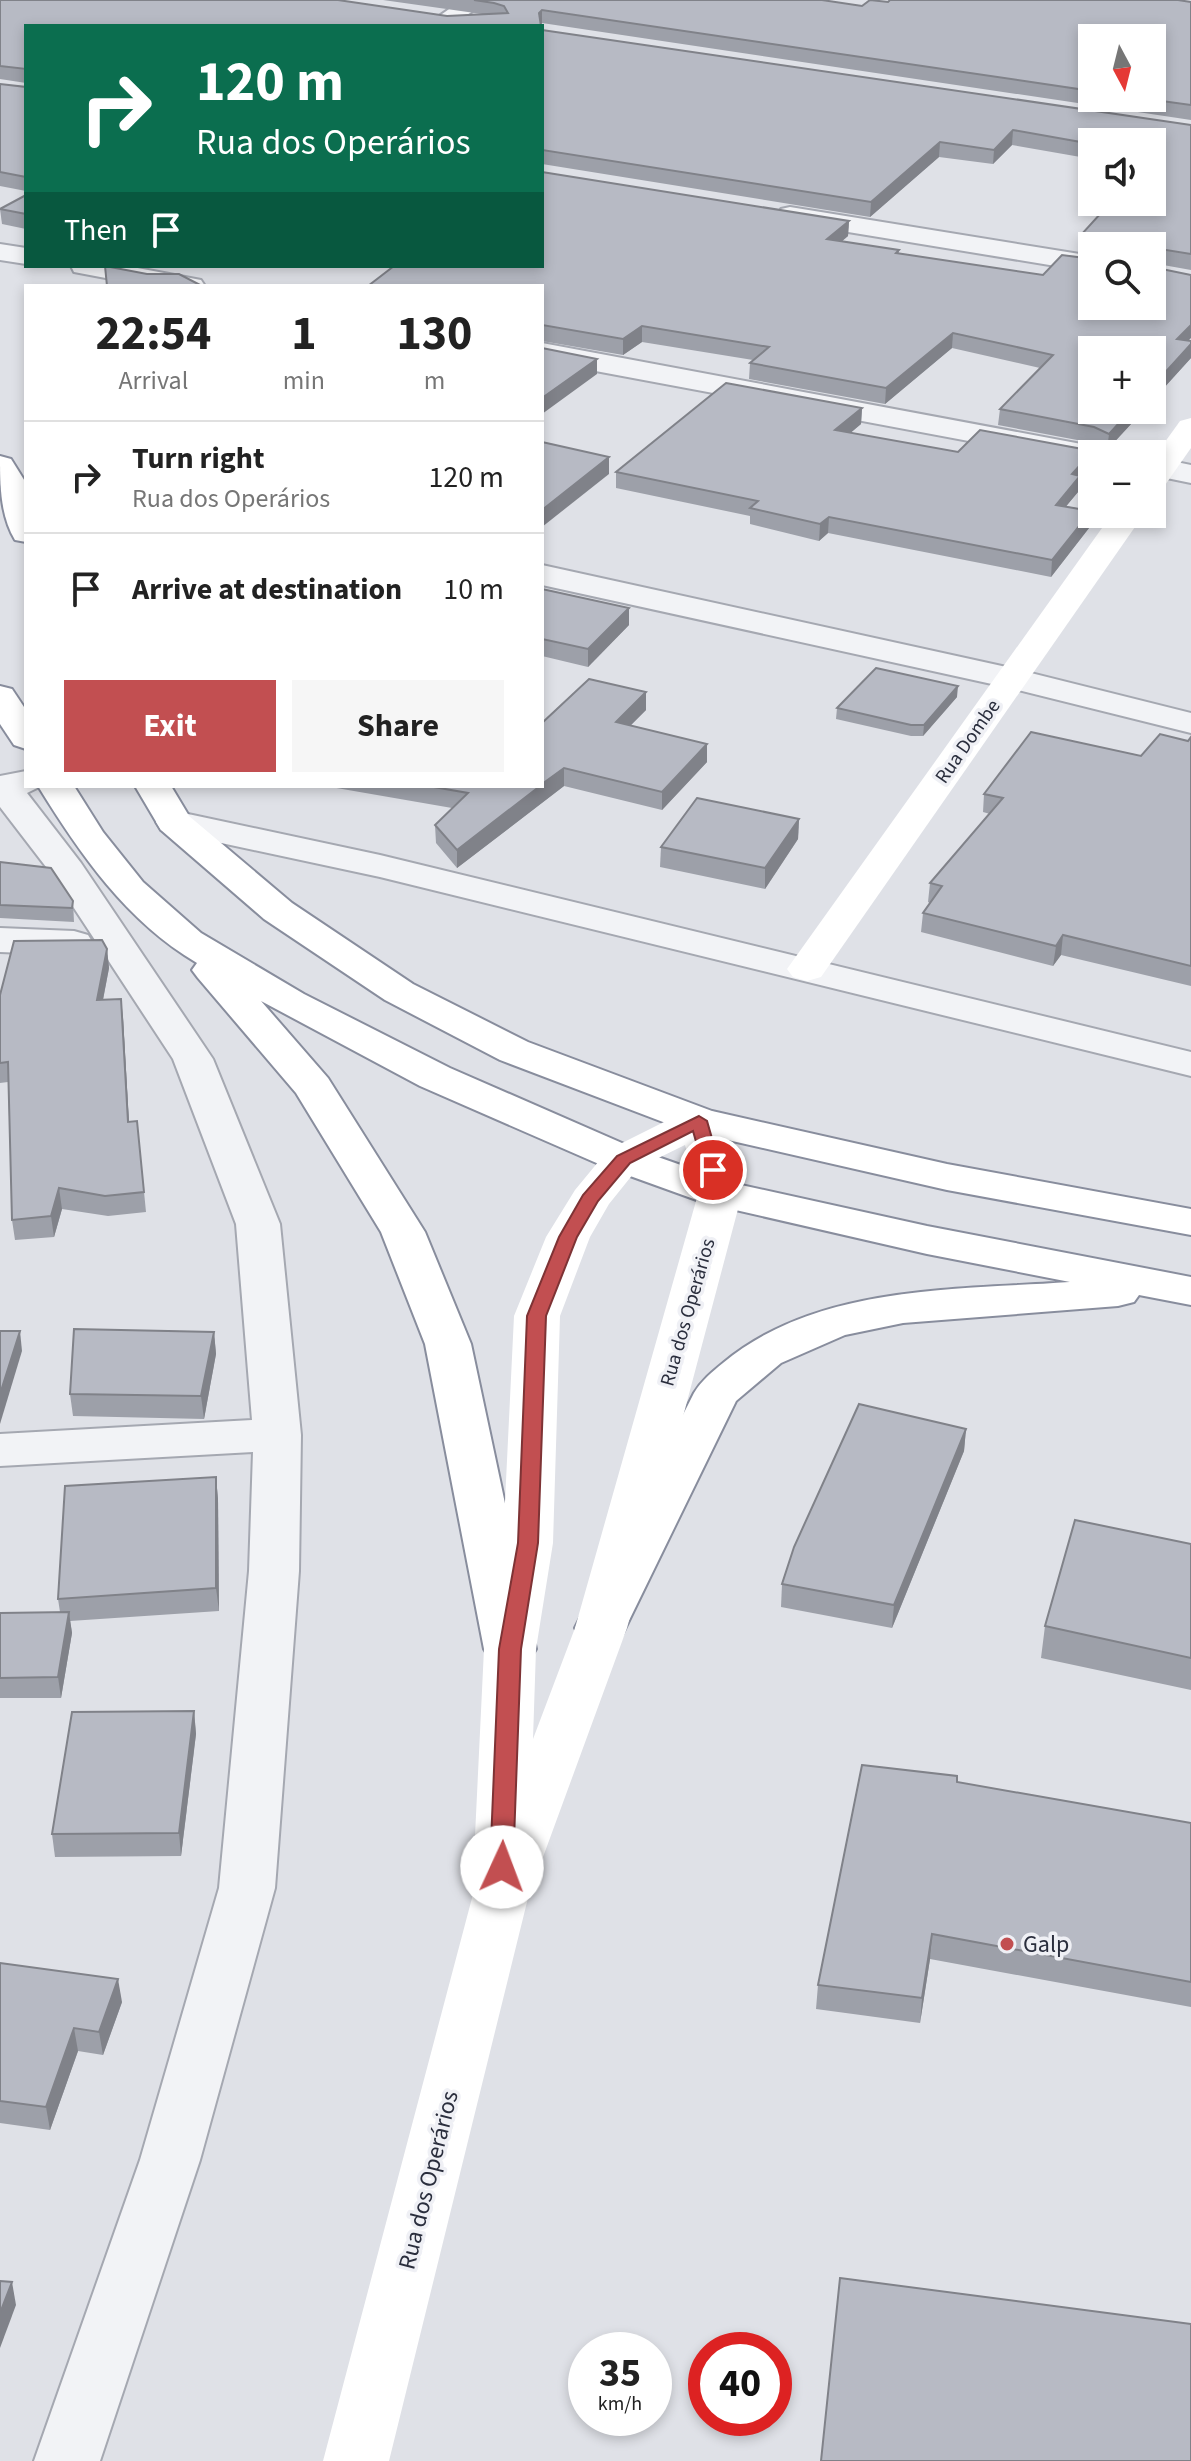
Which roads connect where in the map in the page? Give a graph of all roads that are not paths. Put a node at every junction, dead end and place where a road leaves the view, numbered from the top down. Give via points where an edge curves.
1 (477, 0) edge
2 (434, 20) edge
3 (479, 24) edge
4 (762, 211) edge
5 (0, 252) edge
6 (24, 256) edge
7 (1078, 262) edge
8 (95, 268) edge
9 (180, 284) edge
10 (544, 352) edge
11 (1191, 427) edge
12 (1078, 452) edge
13 (1166, 469) edge
14 (12, 475) edge
15 (24, 525) edge
16 (1118, 528) edge
17 (544, 575) edge
18 (1011, 678) junction
19 (0, 696) edge
20 (1191, 723) edge
21 (24, 735) edge
22 (10, 785) edge
23 (57, 788) edge
24 (154, 788) edge
25 (174, 822) junction
26 (0, 940) edge
27 (187, 941) junction
28 (119, 945) junction
29 (807, 969) junction
30 (1191, 1064) edge
31 (699, 1121) junction
32 (623, 1159) junction
33 (720, 1194) junction
34 (1191, 1222) edge
35 (1178, 1290) edge
36 (277, 1435) junction
37 (0, 1450) edge
38 (601, 1628) junction
39 (510, 1649) junction
40 (500, 1898) junction
41 (67, 2461) edge
42 (356, 2461) edge

1 - 2 street
2 - 3 street
4 - 7 street
5 - 6 street
8 - 9 street
10 - 12 street
11 - 13 main road
14 - 15 main road
16 - 18 main road, Rua Dombe
17 - 18 street
18 - 20 street
18 - 29 main road, Rua Dombe
19 - 21 main road
22 - 28 street
23 - 27 main road via 130,890
24 - 25 main road
25 - 29 street
25 - 31 main road via 278,911 399,992 514,1051
26 - 28 street
27 - 32 main road via 435,1077
27 - 39 main road via 313,1087 403,1232 448,1344
28 - 36 street via 193,1059 258,1224
29 - 30 street
31 - 32 main road, Rua dos Operários
31 - 33 main road
31 - 34 main road via 947,1177
32 - 33 main road
32 - 39 main road, Rua dos Operários via 568,1237 537,1316 528,1543
33 - 35 main road
33 - 38 main road, Rua dos Operários
35 - 38 main road via 903,1309 833,1323 765,1352 717,1393
36 - 37 street
36 - 41 street via 274,1571 247,1888 170,2160
38 - 40 main road, Rua dos Operários
39 - 40 main road, Rua dos Operários
40 - 42 main road, Rua dos Operários

